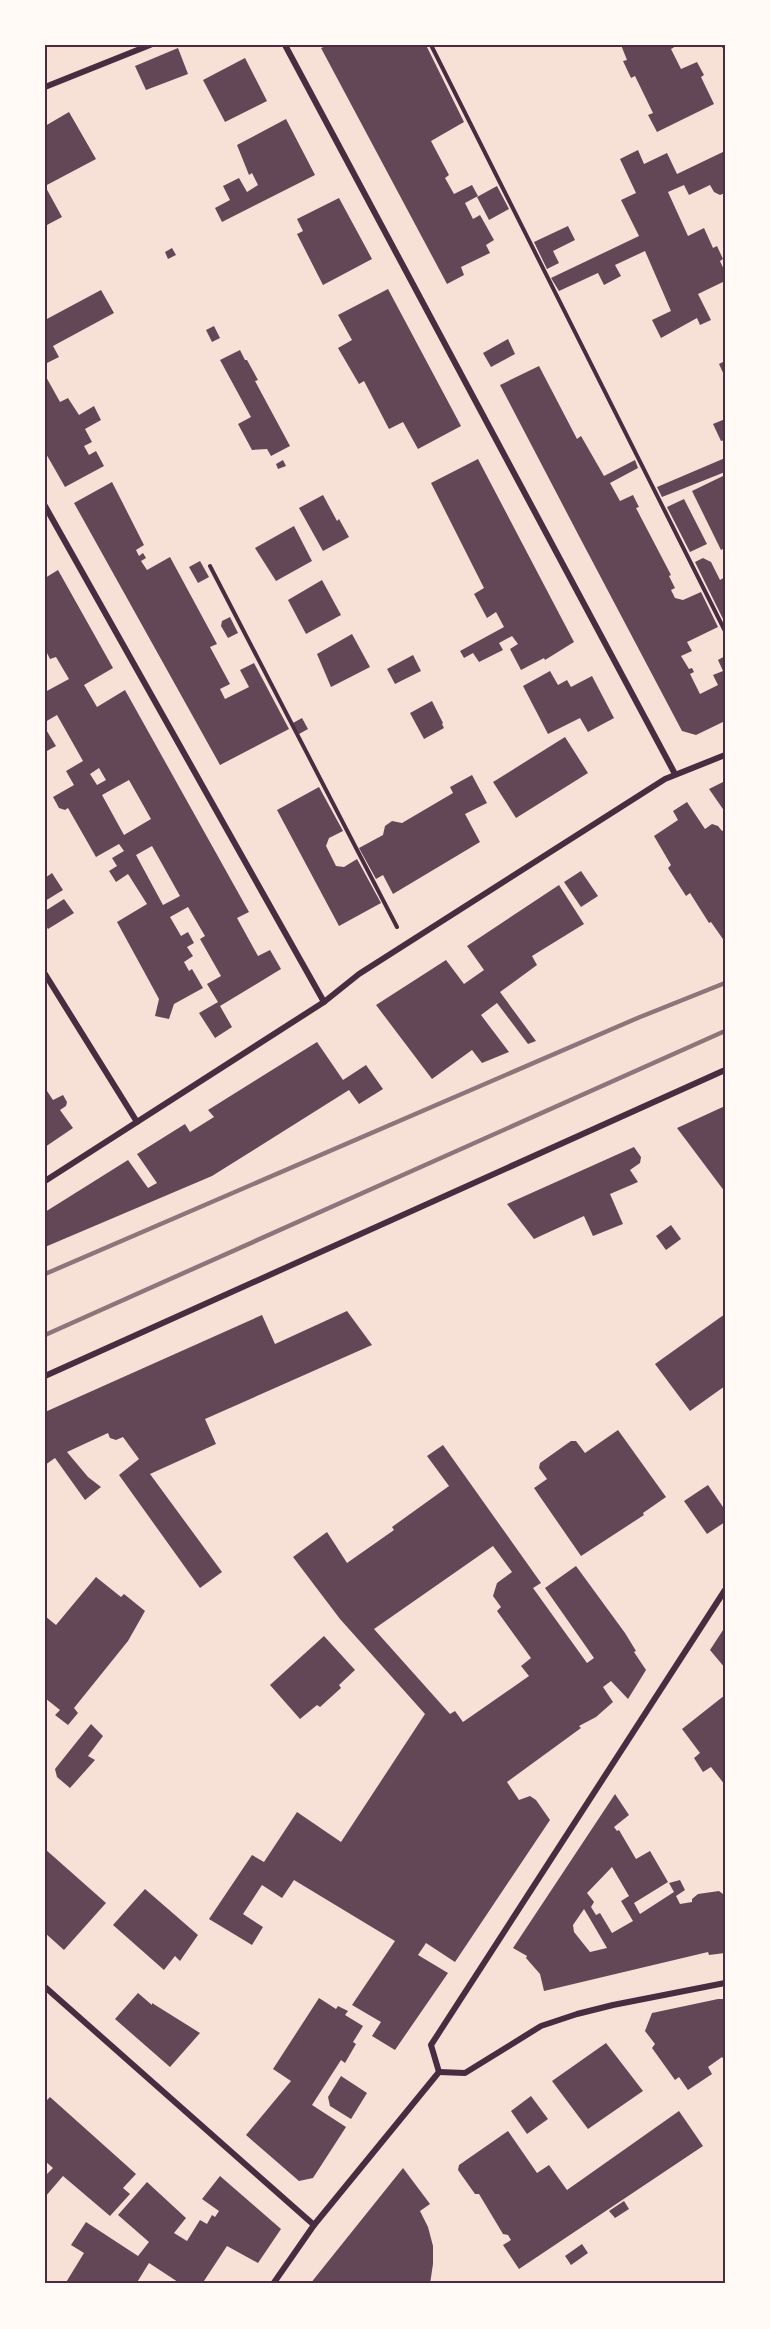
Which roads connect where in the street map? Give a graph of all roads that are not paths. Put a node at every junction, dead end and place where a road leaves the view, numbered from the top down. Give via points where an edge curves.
1 (150, 45) edge
2 (285, 45) edge
3 (45, 87) edge
4 (45, 506) edge
5 (725, 755) edge
6 (675, 774) junction
7 (45, 974) edge
8 (324, 1002) junction
9 (725, 1070) edge
10 (137, 1122) junction
11 (45, 1181) edge
12 (45, 1376) edge
13 (725, 1590) edge
14 (725, 1983) edge
15 (45, 1987) edge
16 (439, 2072) junction
17 (314, 2225) junction
18 (273, 2284) edge

1 - 3 street
2 - 6 street
4 - 8 street
5 - 6 street
6 - 8 street via 359,974
7 - 10 street
8 - 10 street
9 - 12 street
10 - 11 street
13 - 16 street via 431,2044
14 - 16 street via 613,2005 541,2026 465,2073
15 - 17 street
16 - 17 street
17 - 18 street

